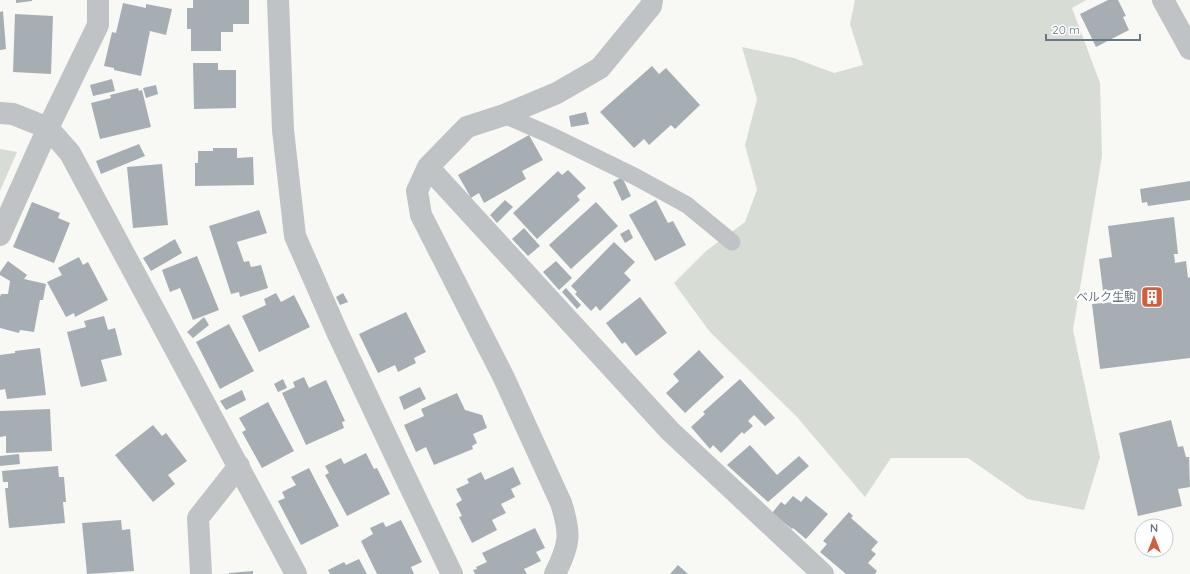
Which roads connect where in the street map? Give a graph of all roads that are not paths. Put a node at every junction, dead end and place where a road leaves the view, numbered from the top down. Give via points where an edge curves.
1 (98, 0) edge
2 (278, 0) edge
3 (652, 0) edge
4 (1163, 0) edge
5 (1190, 49) edge
6 (0, 112) edge
7 (504, 115) junction
8 (48, 128) junction
9 (428, 167) junction
10 (0, 235) edge
11 (732, 242) dead end
12 (239, 466) junction
13 (201, 574) edge
14 (296, 574) edge
15 (452, 574) edge
16 (555, 574) edge
17 (823, 574) edge

1 - 8 street via 98,25
2 - 15 street via 283,130 295,236 341,341
3 - 7 street via 651,6 600,68 557,93
4 - 5 street
6 - 8 street via 13,114
7 - 9 street via 467,127
7 - 11 lane via 550,135 687,205
8 - 10 street
8 - 12 street via 70,153
9 - 16 street via 416,191 421,215 504,378 561,503 567,523 568,542
9 - 17 street via 670,431
12 - 13 street via 198,518
12 - 14 street

